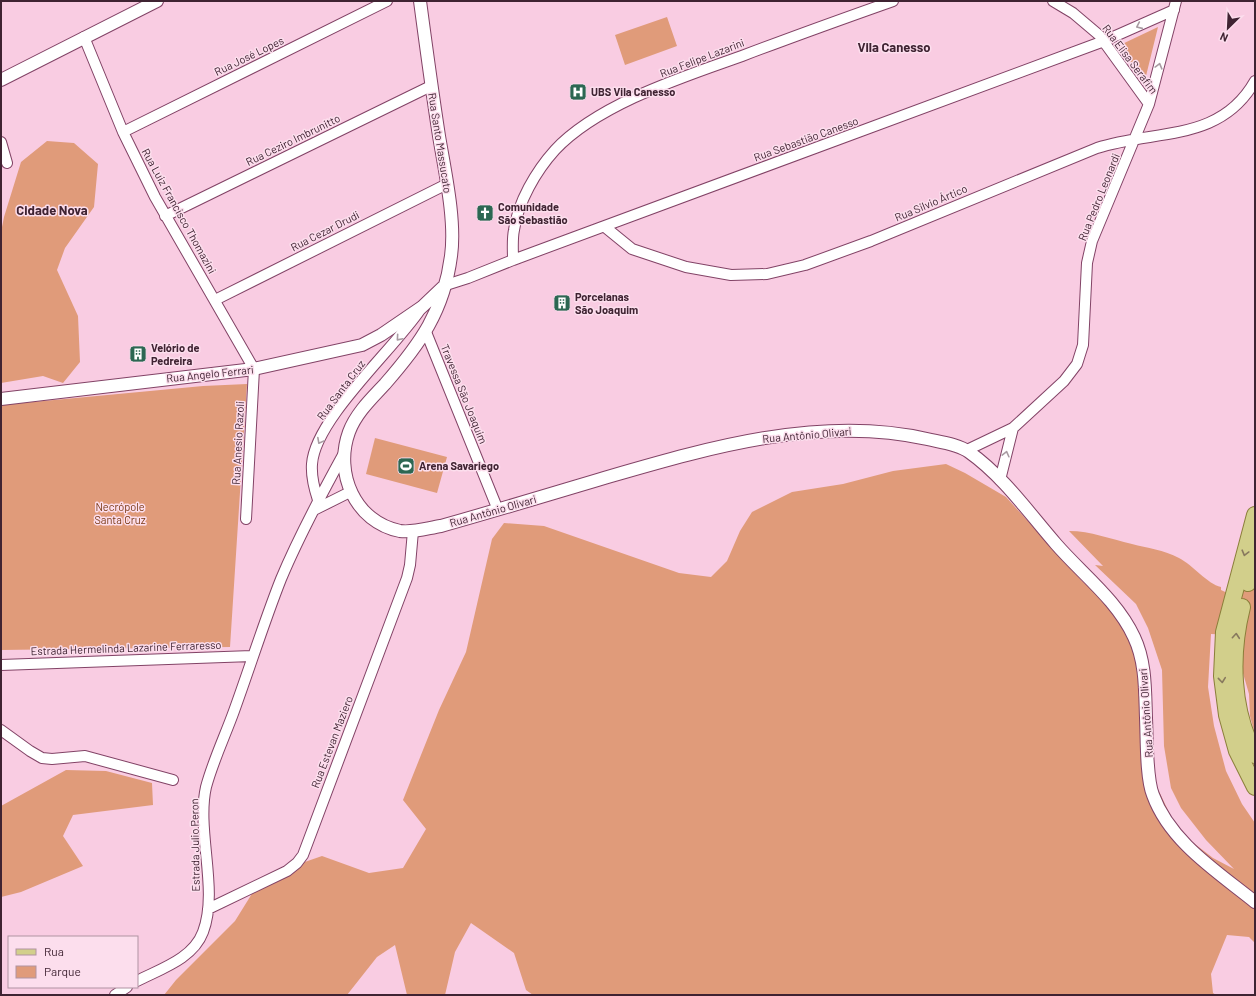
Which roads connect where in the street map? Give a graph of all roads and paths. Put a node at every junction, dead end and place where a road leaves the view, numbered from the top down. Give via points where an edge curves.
1 (157, 1) edge
2 (387, 1) edge
3 (420, 1) edge
4 (893, 1) edge
5 (1057, 2) edge
6 (1175, 6) edge
7 (84, 37) junction
8 (1104, 41) junction
9 (1, 80) edge
10 (1255, 81) edge
11 (431, 86) junction
12 (1149, 104) junction
13 (122, 132) junction
14 (1135, 140) junction
15 (1, 142) edge
16 (7, 163) dead end
17 (446, 184) junction
18 (165, 216) junction
19 (605, 227) junction
20 (513, 260) junction
21 (446, 285) junction
22 (215, 300) junction
23 (422, 307) junction
24 (426, 332) junction
25 (254, 369) junction
26 (1, 399) edge
27 (1013, 428) junction
28 (967, 450) junction
29 (343, 455) junction
30 (1000, 480) junction
31 (350, 492) junction
32 (318, 500) junction
33 (314, 510) junction
34 (498, 510) junction
35 (1255, 515) edge
36 (246, 519) dead end
37 (414, 531) junction
38 (1255, 558) edge
39 (252, 656) junction
40 (1, 664) edge
41 (1, 730) edge
42 (1255, 755) edge
43 (173, 780) dead end
44 (1255, 787) edge
45 (1255, 902) edge
46 (208, 909) junction
47 (138, 980) edge
48 (126, 988) edge
49 (115, 995) edge

1 - 7 street
2 - 13 street, Rua José Lopes
3 - 11 street, Rua Santo Massucato
4 - 20 street, Rua Felipe Lazarini via 685,76 585,124 555,150 537,174 522,203 514,230
5 - 8 street, Rua Elisa Serafim via 1099,34
6 -> 8 street, Rua Sebastião Canesso
12 -> 6 street, Rua Pedro Leonardi
7 - 9 street
7 - 13 street, Rua Luiz Francisco Thomazini
8 - 12 street, Rua Elisa Serafim
8 - 19 street, Rua Sebastião Canesso
10 - 14 street, Rua Silvio Ártico via 1249,92 1226,114 1198,128
11 - 17 street, Rua Santo Massucato
11 - 18 street, Rua Ceziro Imbrunitto
12 - 14 street, Rua Pedro Leonardi
13 - 18 street, Rua Luiz Francisco Thomazini
14 - 19 street, Rua Silvio Ártico via 1114,142 1097,148 871,241 805,265 767,274 731,275 686,267 632,249
14 - 27 street, Rua Pedro Leonardi via 1092,241 1087,263 1083,345 1077,364 1064,381
15 - 16 street
17 - 21 street, Rua Santo Massucato via 452,233
17 - 22 street, Rua Cezar Drudi
18 - 22 street, Rua Luiz Francisco Thomazini
19 - 20 street, Rua Sebastião Canesso
20 - 21 street, Rua Sebastião Canesso
21 - 23 street, Rua Angelo Ferrari
21 - 24 street, Rua Antônio Olivari
22 - 25 street, Rua Luiz Francisco Thomazini
23 - 25 street, Rua Angelo Ferrari via 381,335 362,344
23 -> 32 street, Rua Santa Cruz via 410,325 358,383 328,425 316,448 312,463 312,479
24 - 29 street, Rua Antônio Olivari via 411,354 361,411 349,431
24 - 34 street, Travessa São Joaquim
25 - 26 street, Rua Angelo Ferrari
25 - 36 street, Rua Anesio Razoli
27 - 28 street, Rua Pedro Leonardi
30 -> 27 street
28 - 30 street, Rua Antônio Olivari
28 - 34 street, Rua Antônio Olivari via 898,432 846,431 766,438 697,451
29 - 31 street, Rua Antônio Olivari via 345,477
29 - 32 street, Estrada Julio Peron
30 - 45 street, Rua Antônio Olivari via 1074,566 1114,605 1134,637 1144,670 1152,793 1164,818 1193,851
31 - 33 street
31 - 37 street, Rua Antônio Olivari via 361,509 378,523 400,530
32 - 33 street, Estrada Julio Peron
33 - 39 street, Estrada Julio Peron via 281,580
34 - 37 street, Rua Antônio Olivari
35 -> 44 main road via 1224,632 1222,676 1227,715 1238,751
37 - 46 street, Rua Estevan Maziero via 407,578 303,855 287,871
42 -> 38 main road via 1238,706 1234,664 1236,630
39 - 40 street, Estrada Hermelinda Lazarine Ferraresso
39 - 46 street, Estrada Julio Peron via 206,788 204,810
41 - 43 street via 42,758 52,760 85,756
46 - 47 street, Estrada Julio Peron via 204,932 198,943 187,954
48 - 49 street

